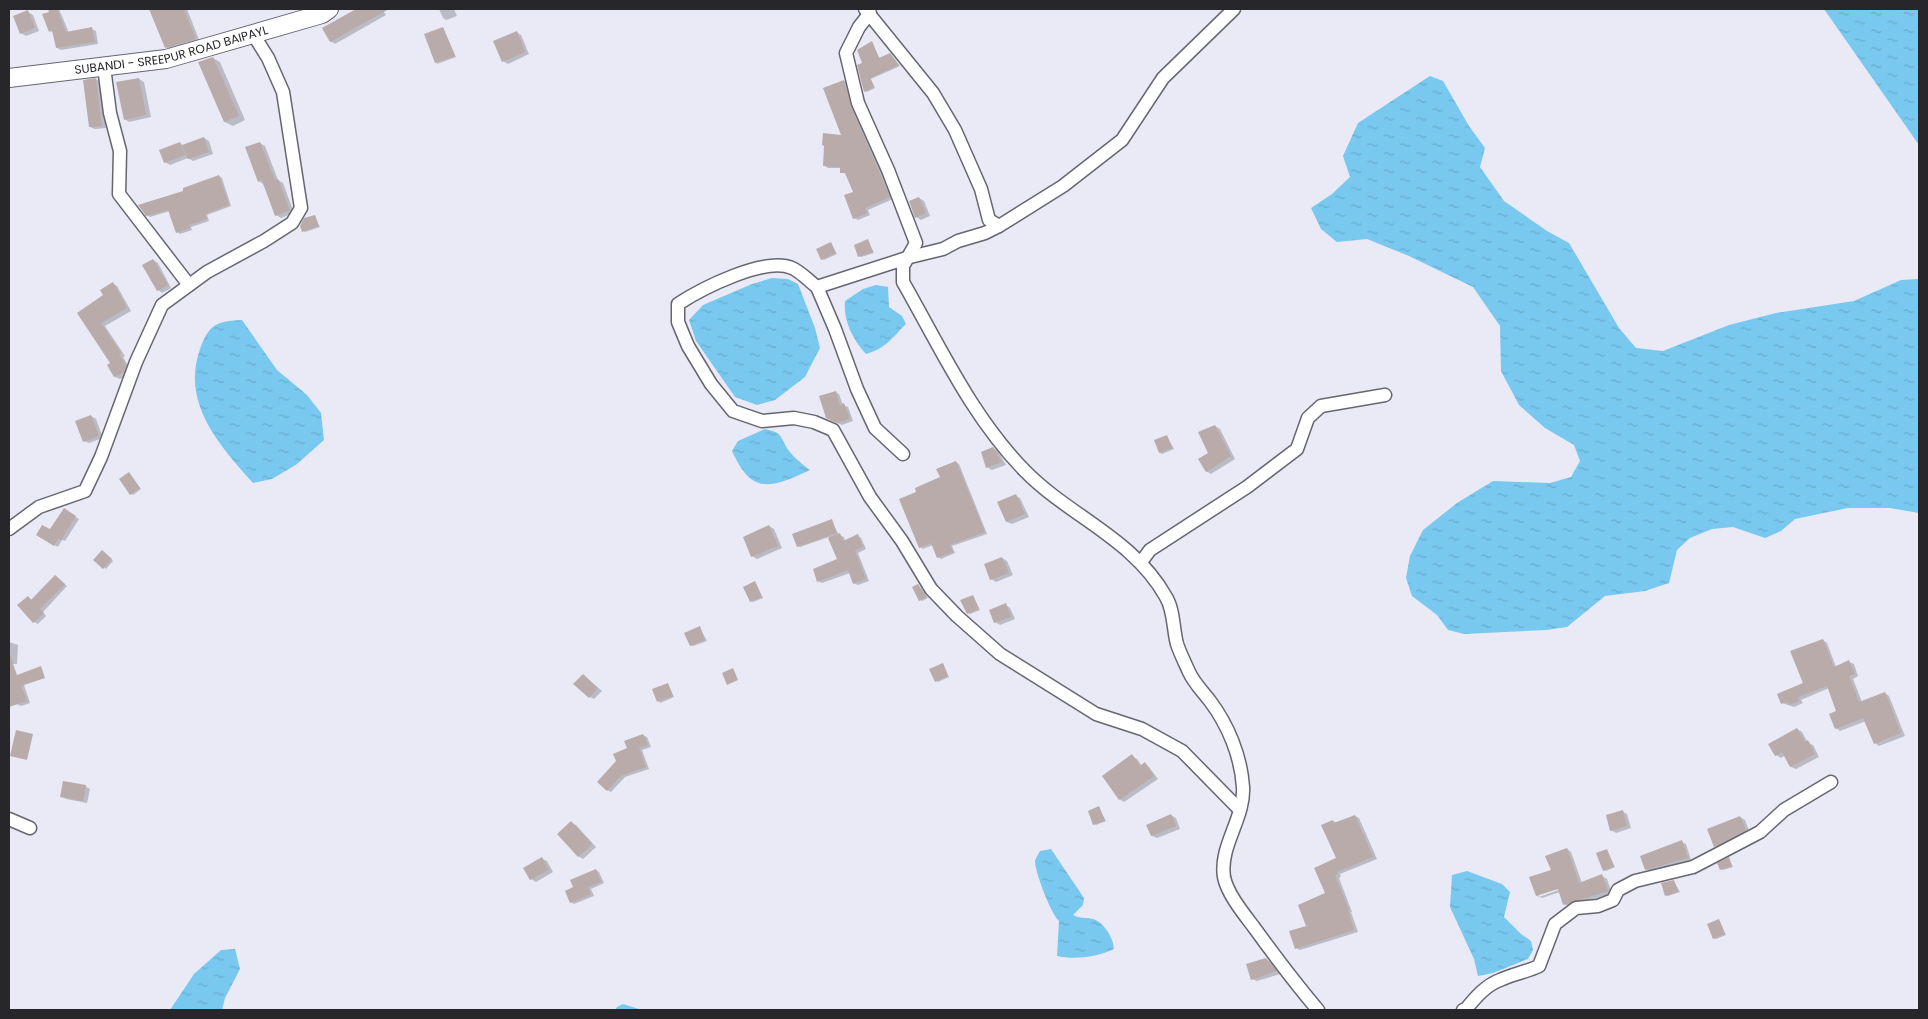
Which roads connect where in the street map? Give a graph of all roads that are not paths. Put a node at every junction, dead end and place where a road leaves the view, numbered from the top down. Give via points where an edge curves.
1 (329, 9) edge
2 (1234, 9) edge
3 (867, 11) edge
4 (253, 34) junction
5 (104, 67) junction
6 (9, 78) edge
7 (1000, 226) junction
8 (910, 257) junction
9 (189, 285) junction
10 (816, 287) junction
11 (1385, 395) dead end
12 (903, 454) dead end
13 (9, 529) edge
14 (1141, 562) junction
15 (1831, 782) dead end
16 (1239, 809) junction
17 (9, 819) edge
18 (30, 828) dead end
19 (1318, 1010) edge
20 (1463, 1010) edge

1 - 4 street, SUBANDI - SREEPUR ROAD BAIPAYL via 322,14
2 - 7 street via 1163,78 1122,140 1063,186
3 - 7 street via 933,93 955,130 981,189 989,220
3 - 8 street via 846,52 858,103 916,243
4 - 5 street, SUBANDI - SREEPUR ROAD BAIPAYL via 166,59
4 - 9 street via 283,92 301,208 292,222
5 - 6 street, SUBANDI - SREEPUR ROAD BAIPAYL
5 - 9 street via 110,113 120,152 119,194
7 - 8 street via 942,249
8 - 10 street
8 - 14 street via 903,266 903,282 965,393 998,441 1045,490 1095,523
9 - 13 street via 162,305 85,491 39,507
10 - 12 street via 876,428
10 - 16 street via 791,268 775,266 750,270 678,304 678,322 711,384 733,411 762,421 794,418 834,430 870,497 931,589 957,616 1000,654 1096,714 1142,729 1182,751
11 - 14 street via 1321,406 1308,418 1297,449 1247,488 1150,550
14 - 16 street via 1167,598 1177,643 1190,676 1211,702 1230,736 1241,769 1243,789
15 - 20 street via 1784,810 1760,832 1693,867 1635,881 1618,890 1613,900 1598,906 1576,908 1555,924 1539,966 1499,980
16 - 19 street via 1225,852 1224,877 1236,902
17 - 18 street

